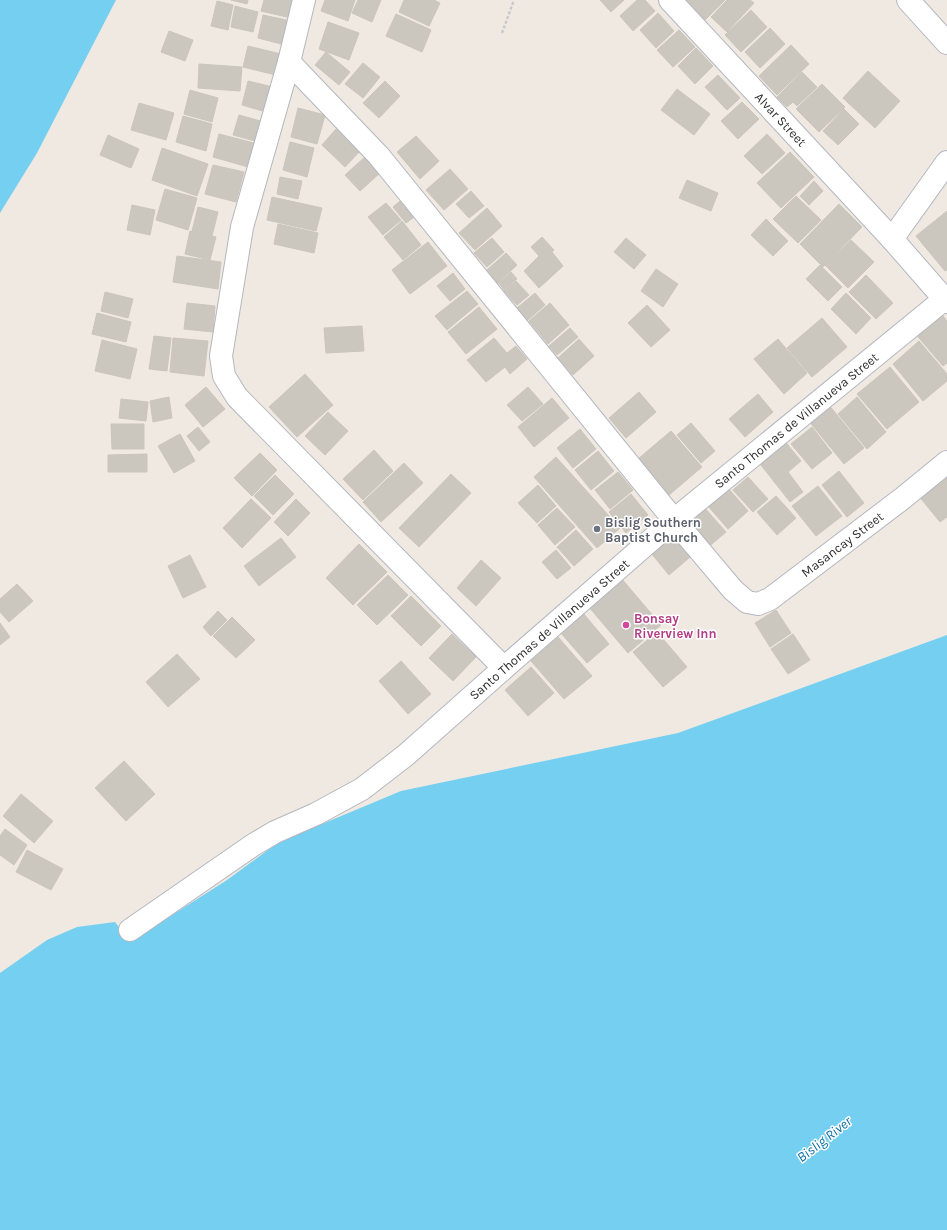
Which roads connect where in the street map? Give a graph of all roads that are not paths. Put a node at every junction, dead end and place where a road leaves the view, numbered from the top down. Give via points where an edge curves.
1 (304, 0) edge
2 (670, 0) edge
3 (908, 0) edge
4 (947, 43) edge
5 (289, 62) junction
6 (947, 162) edge
7 (892, 239) junction
8 (946, 300) edge
9 (947, 462) edge
10 (674, 520) junction
11 (504, 668) junction
12 (130, 930) dead end

1 - 5 street
2 - 7 street, Alvar Street
3 - 4 street
5 - 10 street, Masancay Street via 379,156
5 - 11 street via 242,227 221,356 224,376 237,397
6 - 7 street
7 - 8 street, Alvar Street
8 - 10 street, Santo Thomas de Villanueva Street
9 - 10 street, Masancay Street via 770,599 758,604 747,602 733,590
10 - 11 street, Santo Thomas de Villanueva Street
11 - 12 street, Santo Thomas de Villanueva Street via 406,755 362,789 258,842

